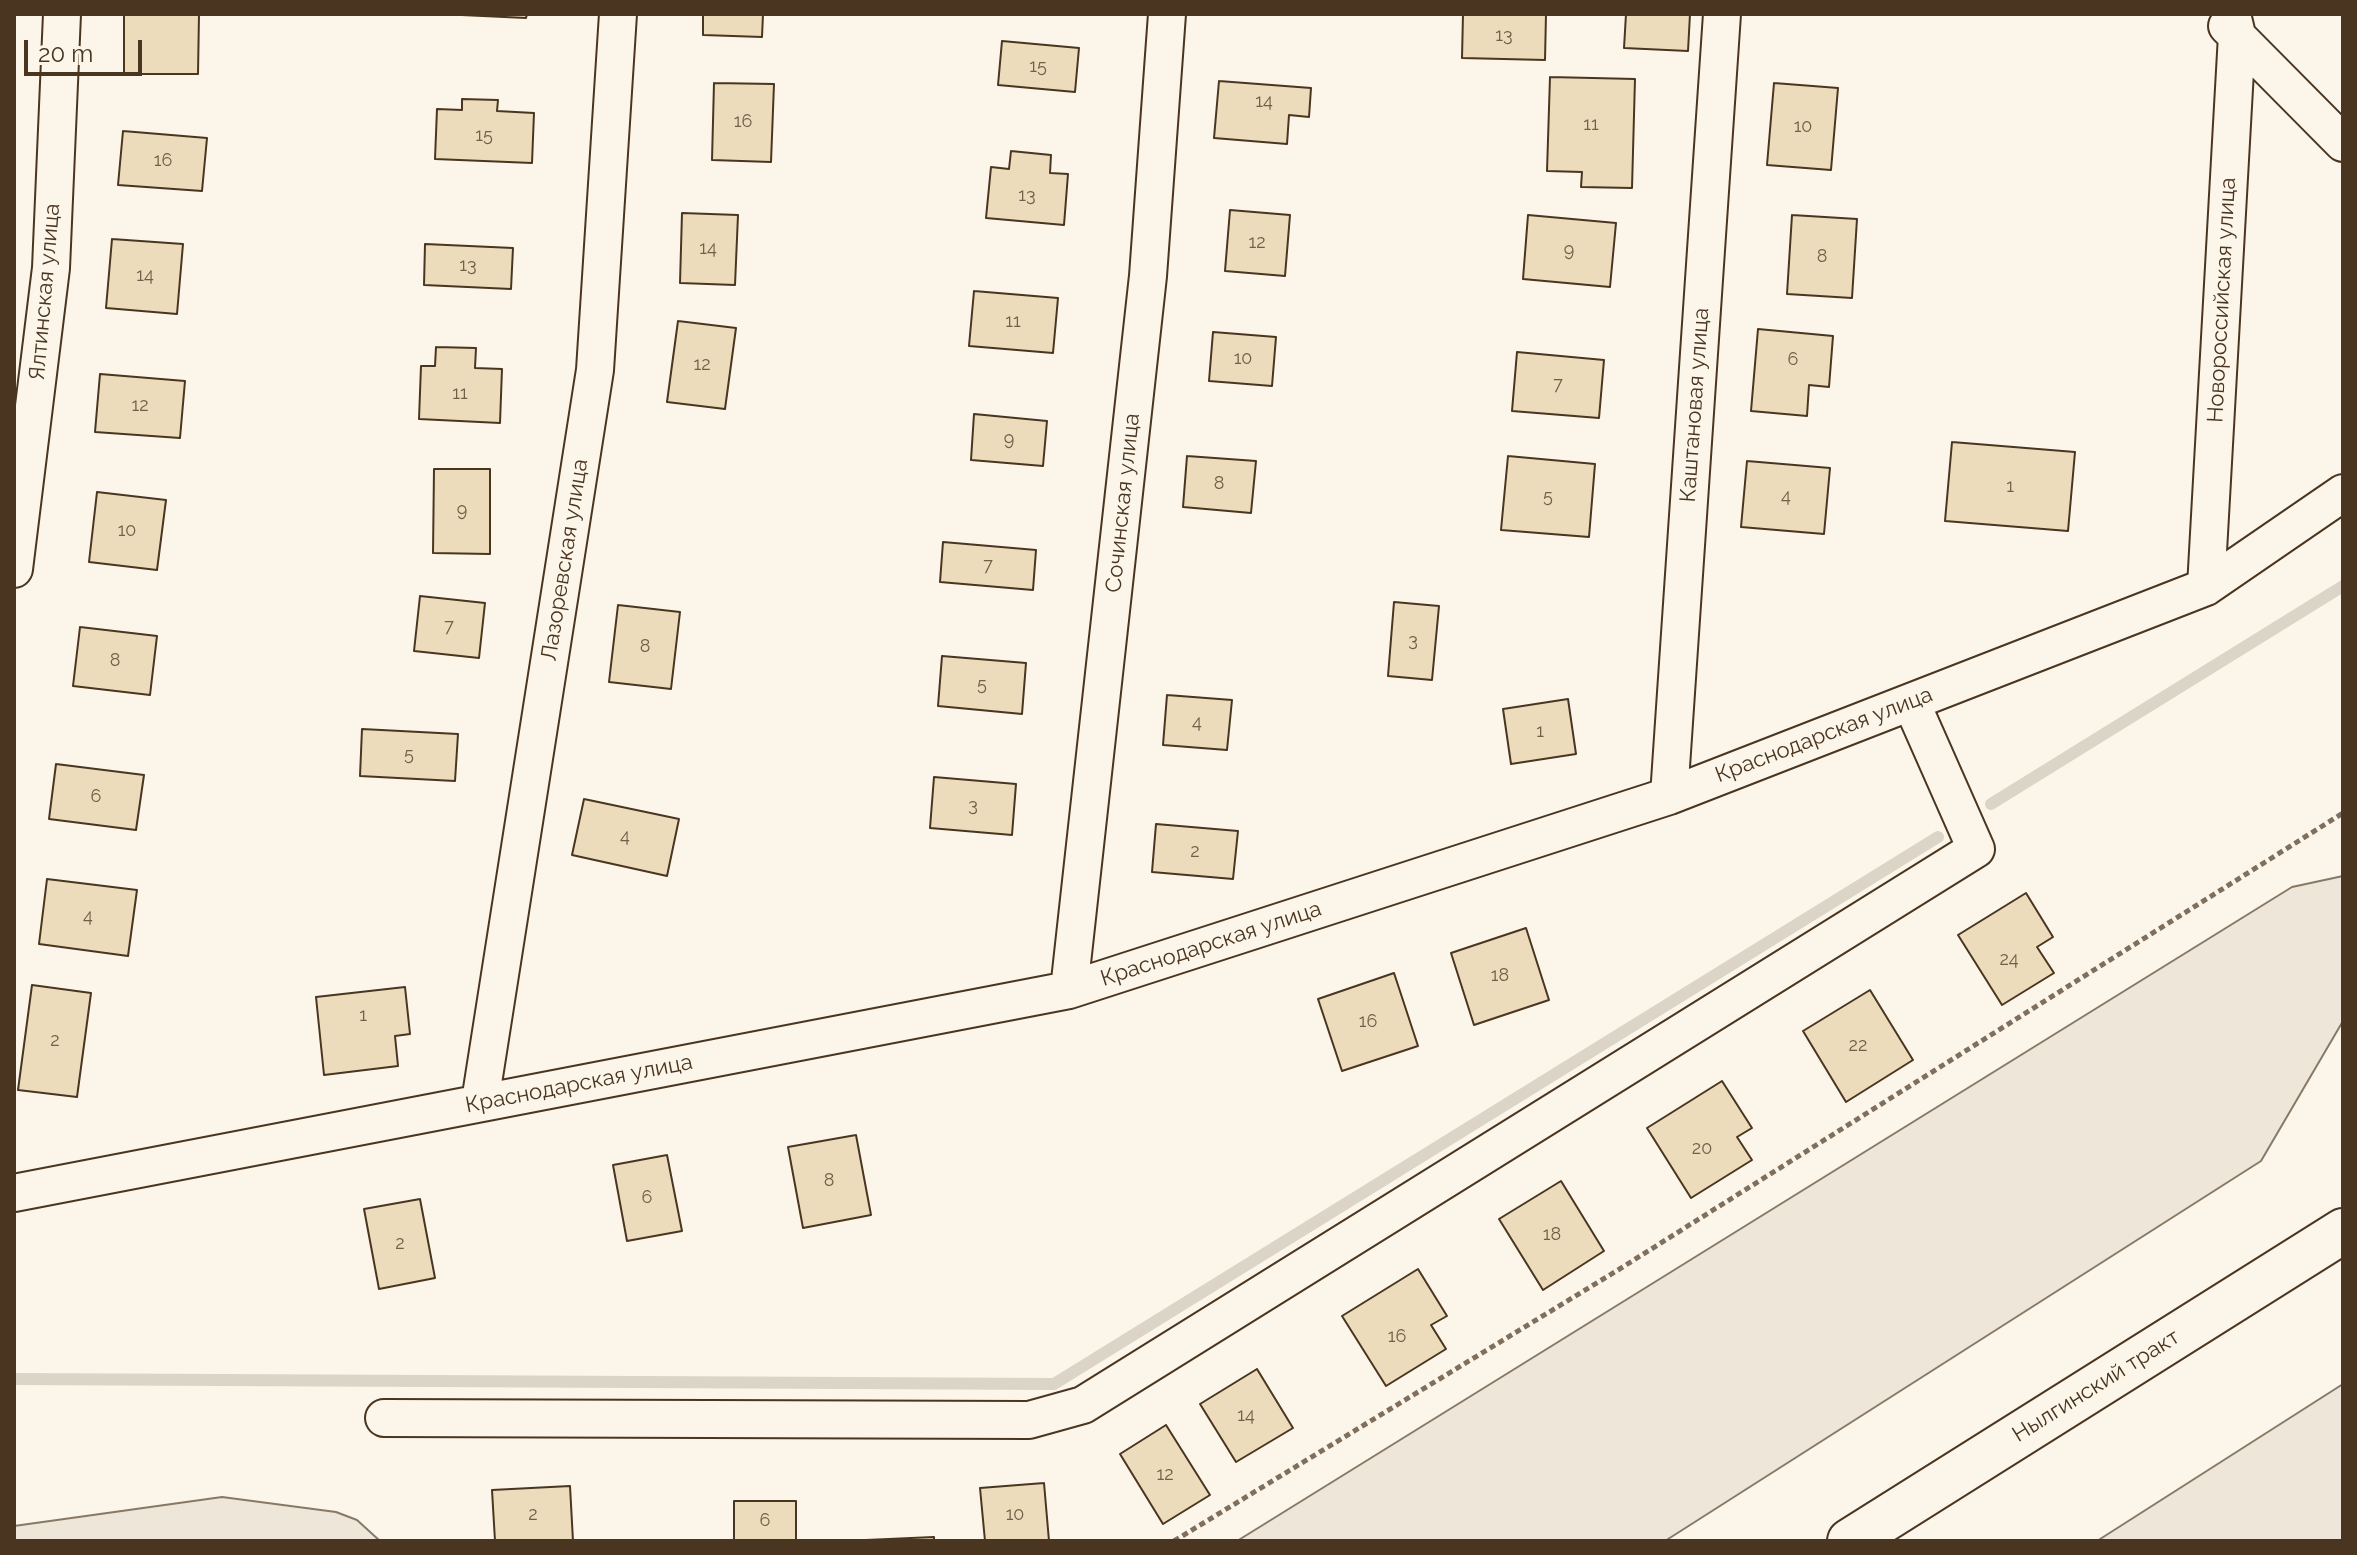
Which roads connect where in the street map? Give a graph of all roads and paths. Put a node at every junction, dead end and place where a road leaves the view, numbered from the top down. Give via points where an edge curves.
1 (62, 14) edge
2 (618, 14) edge
3 (1167, 14) edge
4 (1722, 14) edge
5 (2228, 21) edge
6 (2343, 143) edge
7 (2343, 493) edge
8 (14, 569) edge
9 (2206, 587) junction
10 (1911, 702) junction
11 (1669, 796) junction
12 (2343, 813) edge
13 (1069, 990) junction
14 (480, 1102) junction
15 (14, 1193) edge
16 (2343, 1231) edge
17 (384, 1418) dead end
18 (1174, 1541) edge
19 (1850, 1541) edge

1 - 8 street, Ялтинская улица via 51,268
2 - 14 street, Лазоревская улица via 595,370
3 - 13 street, Сочинская улица via 1148,276
4 - 11 street, Каштановая улица
5 - 6 street
5 - 9 street, Новороссийская улица
7 - 9 street, Краснодарская улица
9 - 10 street, Краснодарская улица
10 - 11 street, Краснодарская улица
10 - 17 street via 1976,849 1083,1405 1029,1420
11 - 13 street, Краснодарская улица
12 - 18 path via 1632,1261
13 - 14 street, Краснодарская улица
14 - 15 street, Краснодарская улица
16 - 19 main road, Нылгинский тракт

